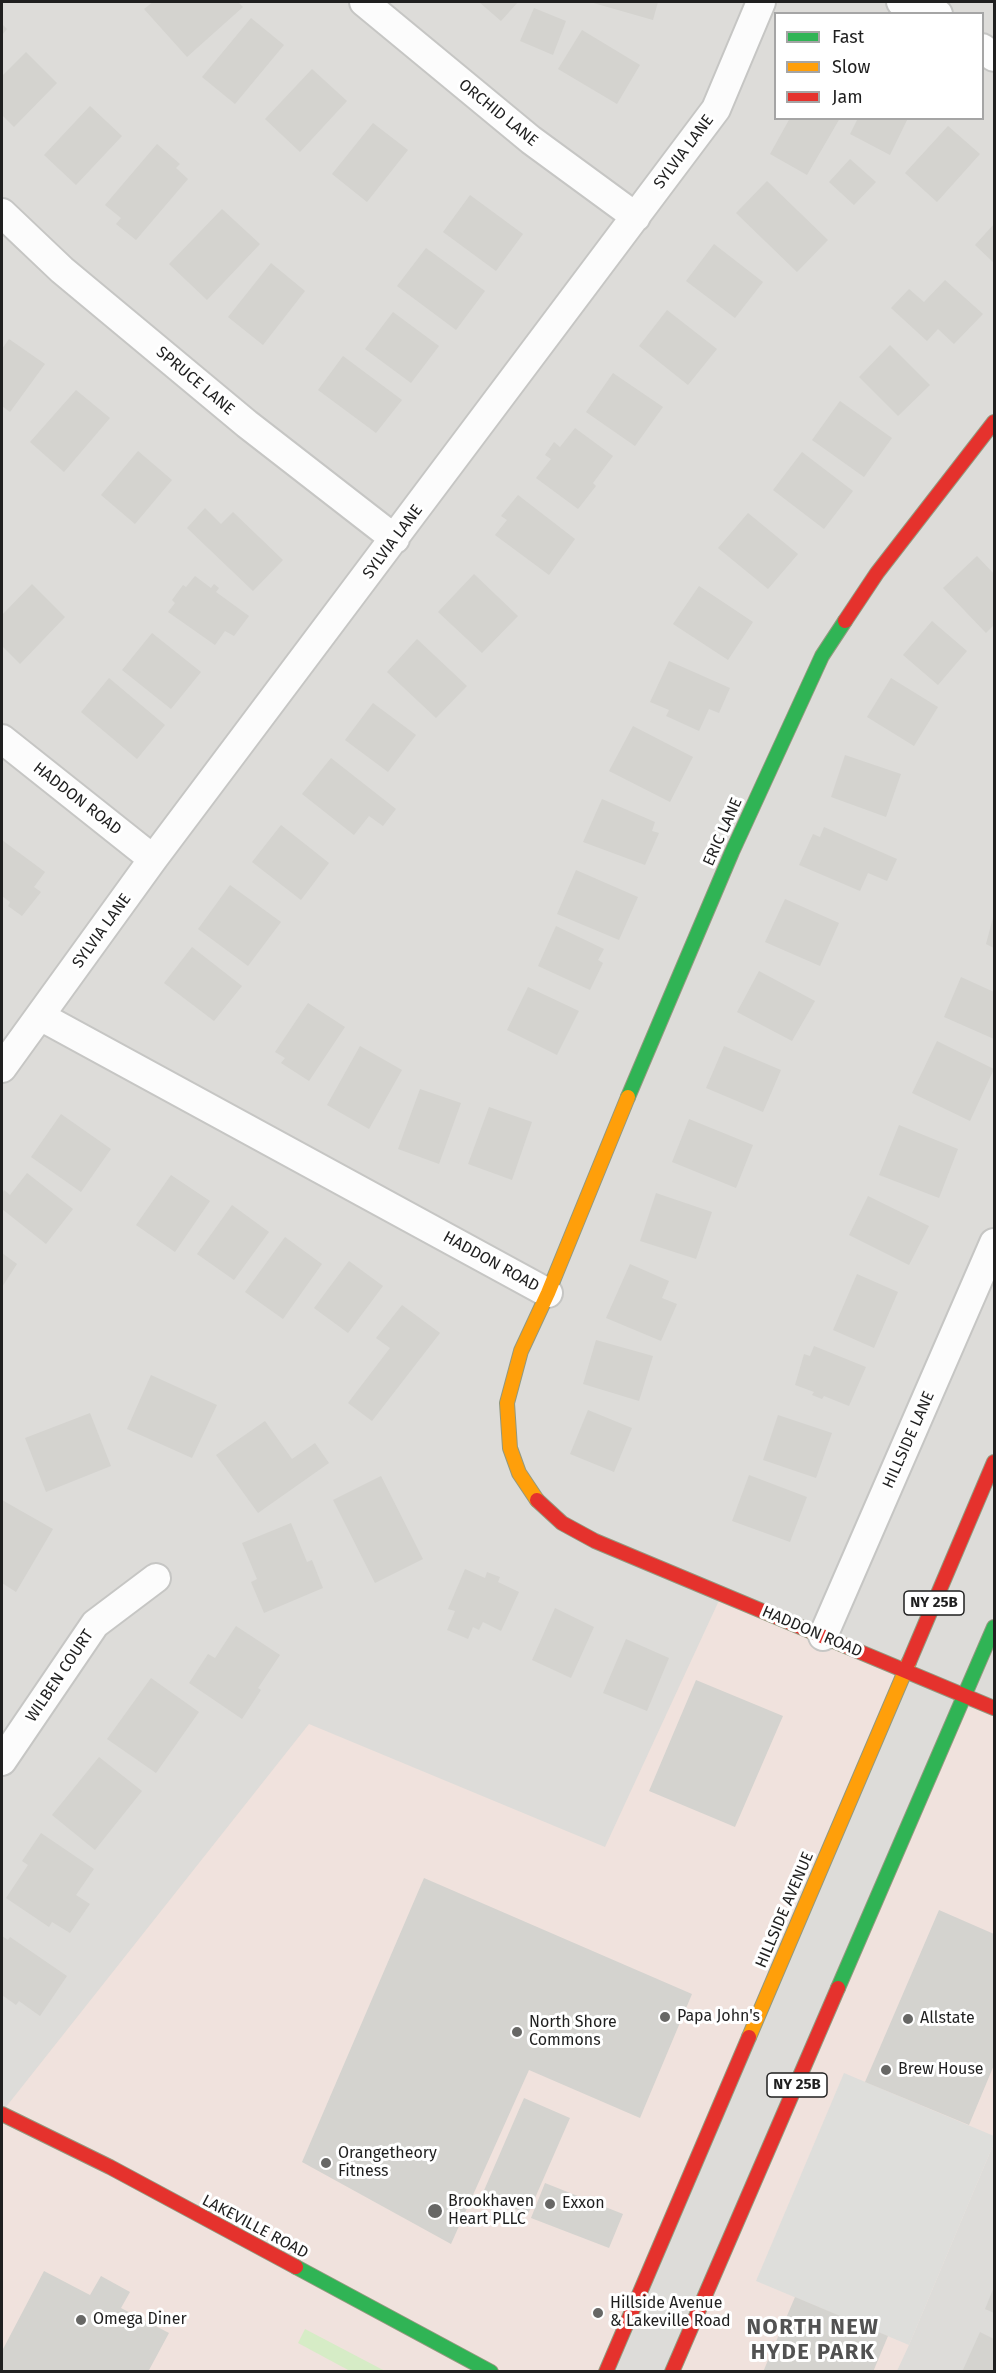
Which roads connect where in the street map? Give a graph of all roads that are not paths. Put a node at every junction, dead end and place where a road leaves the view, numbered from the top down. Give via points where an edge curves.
1 (364, 2) edge
2 (762, 2) edge
3 (901, 2) edge
4 (938, 9) edge
5 (2, 213) edge
6 (636, 217) junction
7 (994, 423) edge
8 (395, 540) junction
9 (2, 739) edge
10 (153, 860) junction
11 (40, 1016) junction
12 (2, 1068) edge
13 (994, 1243) edge
14 (548, 1293) junction
15 (994, 1462) edge
16 (156, 1578) dead end
17 (994, 1627) edge
18 (823, 1636) junction
19 (905, 1671) junction
20 (966, 1695) junction
21 (994, 1708) edge
22 (2, 1761) edge
23 (2, 2114) edge
24 (491, 2372) edge
25 (606, 2372) edge
26 (672, 2372) edge

1 - 6 street, ORCHID LANE via 531,140
2 - 6 street, SYLVIA LANE via 716,109
3 - 4 street
5 - 8 street, SPRUCE LANE via 62,270 247,424
6 - 8 street, SYLVIA LANE
7 - 14 main road, ERIC LANE via 877,573 822,656 732,852
8 - 10 street, SYLVIA LANE
9 - 10 street, HADDON ROAD
10 - 11 street, SYLVIA LANE
11 - 12 street, SYLVIA LANE
11 - 14 street, HADDON ROAD
13 - 18 street, HILLSIDE LANE
14 - 18 main road, HADDON ROAD via 521,1351 507,1403 510,1448 519,1473 537,1500 562,1522 596,1541
15 - 19 main road, HILLSIDE AVENUE / NY 25B
16 - 22 street, WILBEN COURT via 95,1624
17 - 20 main road, NY 25B
18 - 19 main road, HADDON ROAD
19 - 20 main road, HADDON ROAD
19 - 25 main road, HILLSIDE AVENUE / NY 25B
20 - 21 main road, HADDON ROAD
20 - 26 main road, NY 25B
23 - 24 main road, LAKEVILLE ROAD via 110,2167

